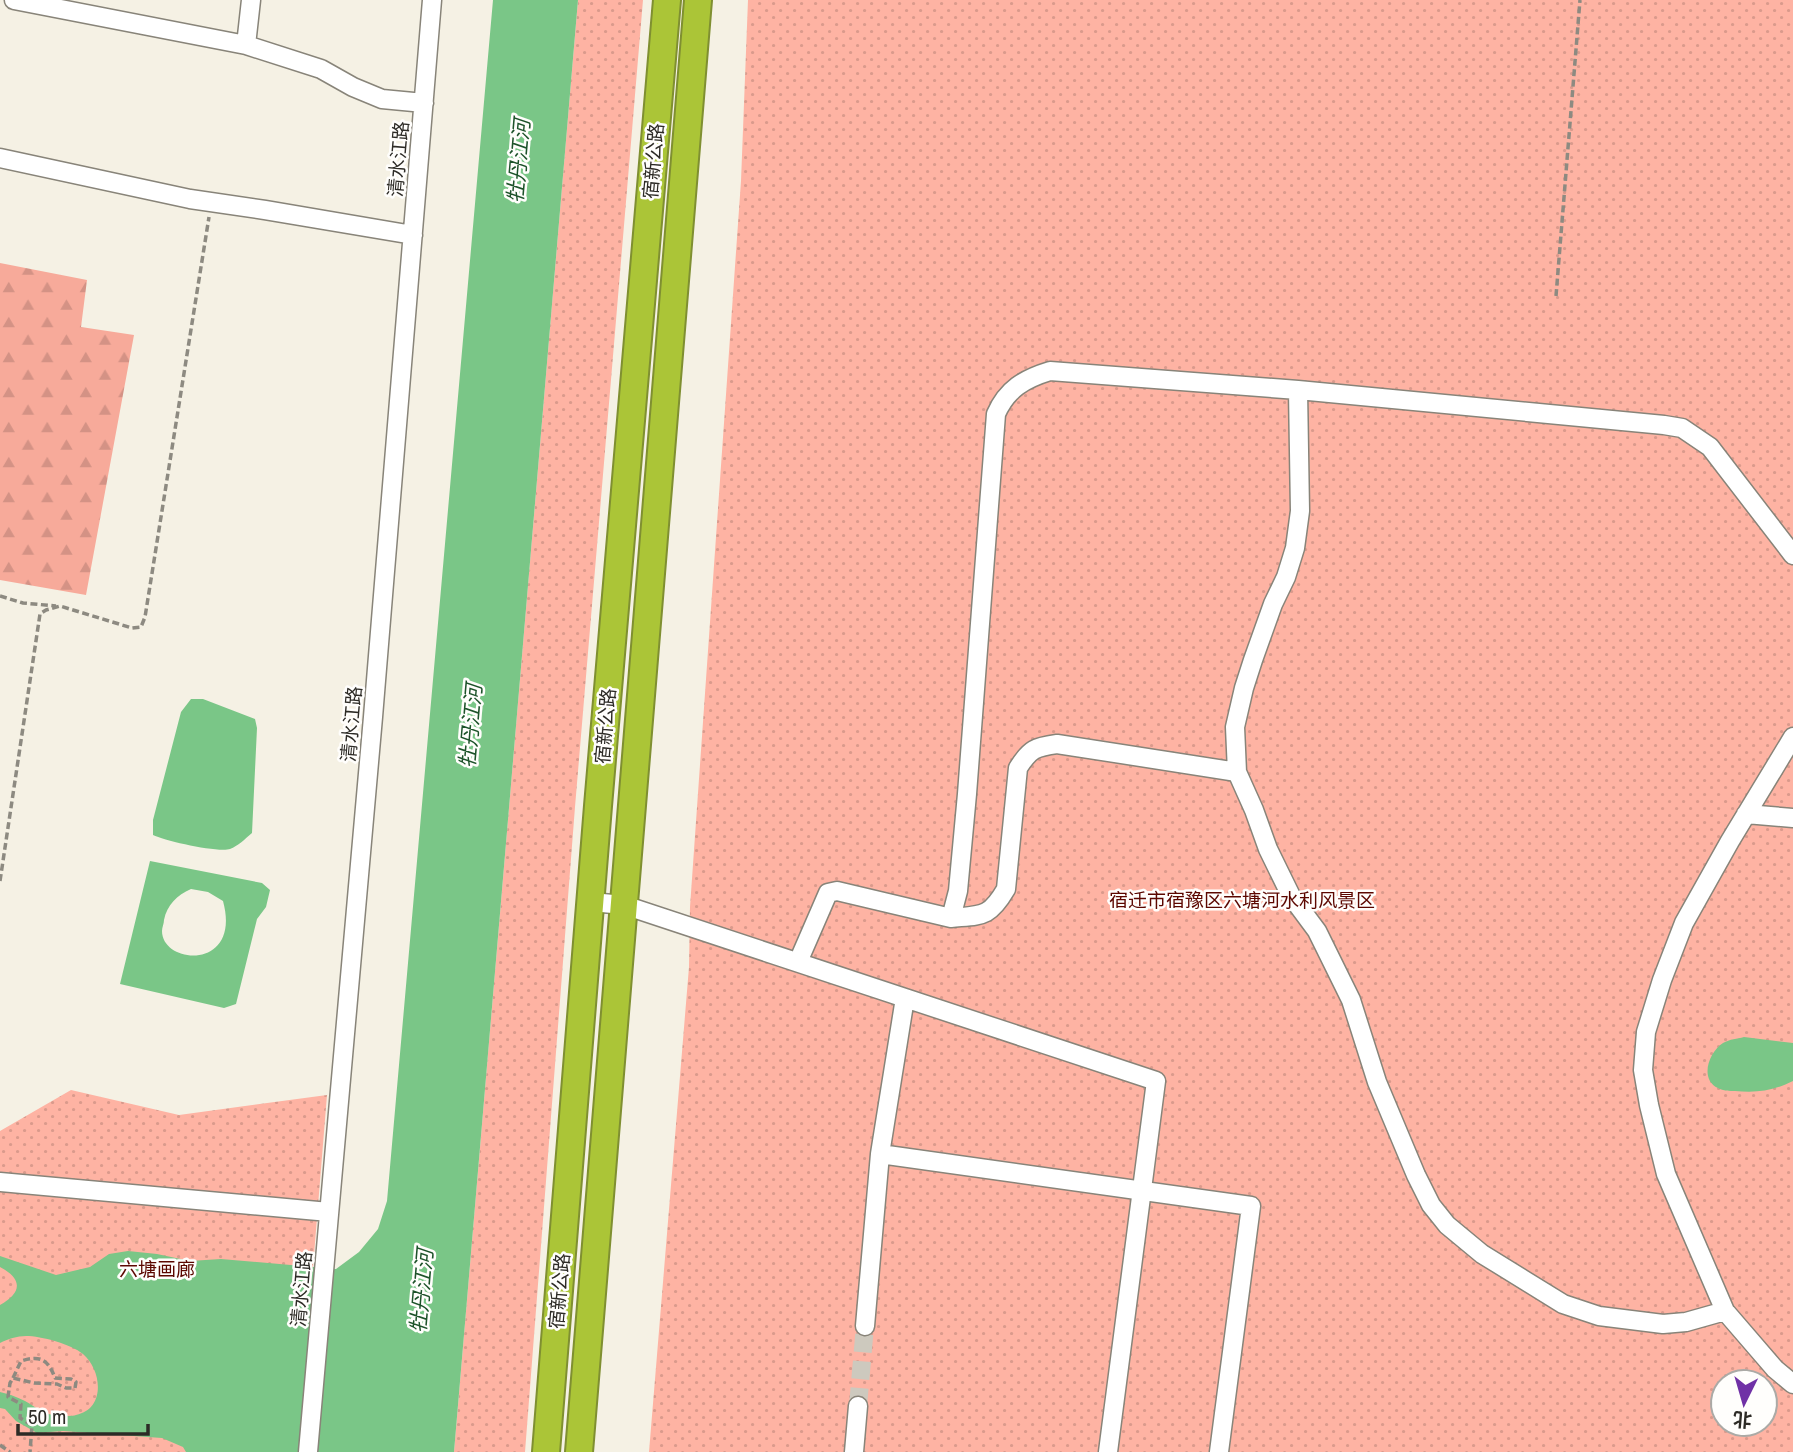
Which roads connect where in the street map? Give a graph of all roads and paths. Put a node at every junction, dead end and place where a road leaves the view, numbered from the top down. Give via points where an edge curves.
1 (14, 0) edge
2 (251, 0) edge
3 (432, 0) edge
4 (667, 0) edge
5 (698, 0) edge
6 (1580, 0) edge
7 (246, 45) junction
8 (424, 103) junction
9 (0, 158) edge
10 (212, 202) junction
11 (412, 235) junction
12 (1556, 296) dead end
13 (1297, 390) junction
14 (1793, 555) edge
15 (0, 596) edge
16 (60, 606) junction
17 (1793, 737) edge
18 (1237, 772) junction
19 (1746, 814) junction
20 (1793, 818) edge
21 (0, 881) edge
22 (591, 902) junction
23 (624, 905) junction
24 (951, 918) junction
25 (798, 962) junction
26 (905, 998) junction
27 (880, 1154) junction
28 (0, 1182) edge
29 (1142, 1190) junction
30 (329, 1212) junction
31 (1725, 1311) junction
32 (865, 1326) tunnel mouth
33 (13, 1378) junction
34 (1793, 1384) edge
35 (858, 1406) tunnel mouth
36 (0, 1445) edge
37 (10, 1452) edge
38 (30, 1452) edge
39 (308, 1452) edge
40 (546, 1452) edge
41 (579, 1452) edge
42 (854, 1452) edge
43 (1108, 1452) edge
44 (1219, 1452) edge

1 - 7 street
2 - 7 street
3 - 8 street, 清水江路
4 - 22 highway, 宿新公路
5 - 23 highway, 宿新公路
6 - 12 path
7 - 8 street via 321,68 382,99
8 - 11 street, 清水江路
9 - 10 street
10 - 11 street
10 - 16 path via 145,617 141,627 132,628
11 - 30 street, 清水江路
13 - 14 street via 1682,428 1710,447
13 - 18 street via 1300,511 1295,548 1244,688 1235,727
13 - 24 street via 1050,371 1006,395 996,414 993,440 967,794
15 - 16 path
16 - 21 path via 40,614
17 - 19 street
18 - 24 street via 1057,744 1037,747 1018,768 1006,889 983,915
18 - 31 street via 1268,849 1351,1000 1377,1082 1416,1175 1447,1225 1529,1284 1563,1304 1599,1316 1663,1324
19 - 20 street
19 - 31 street via 1684,923 1646,1032 1643,1070 1666,1174
22 - 23 street
22 - 40 highway, 宿新公路
23 - 25 street
23 - 41 highway, 宿新公路
24 - 25 street via 837,891 828,893
25 - 26 street
26 - 27 street
26 - 29 street via 1156,1082
27 - 29 street
27 - 32 street
28 - 30 street
29 - 43 street
29 - 44 street via 1251,1206
30 - 39 street, 清水江路
31 - 34 street via 1774,1369
33 - 33 path via 66,1388 75,1388 76,1382 55,1378 38,1357 21,1361
33 - 38 path via 8,1397 21,1404 20,1418 32,1425
35 - 42 street
36 - 37 path

